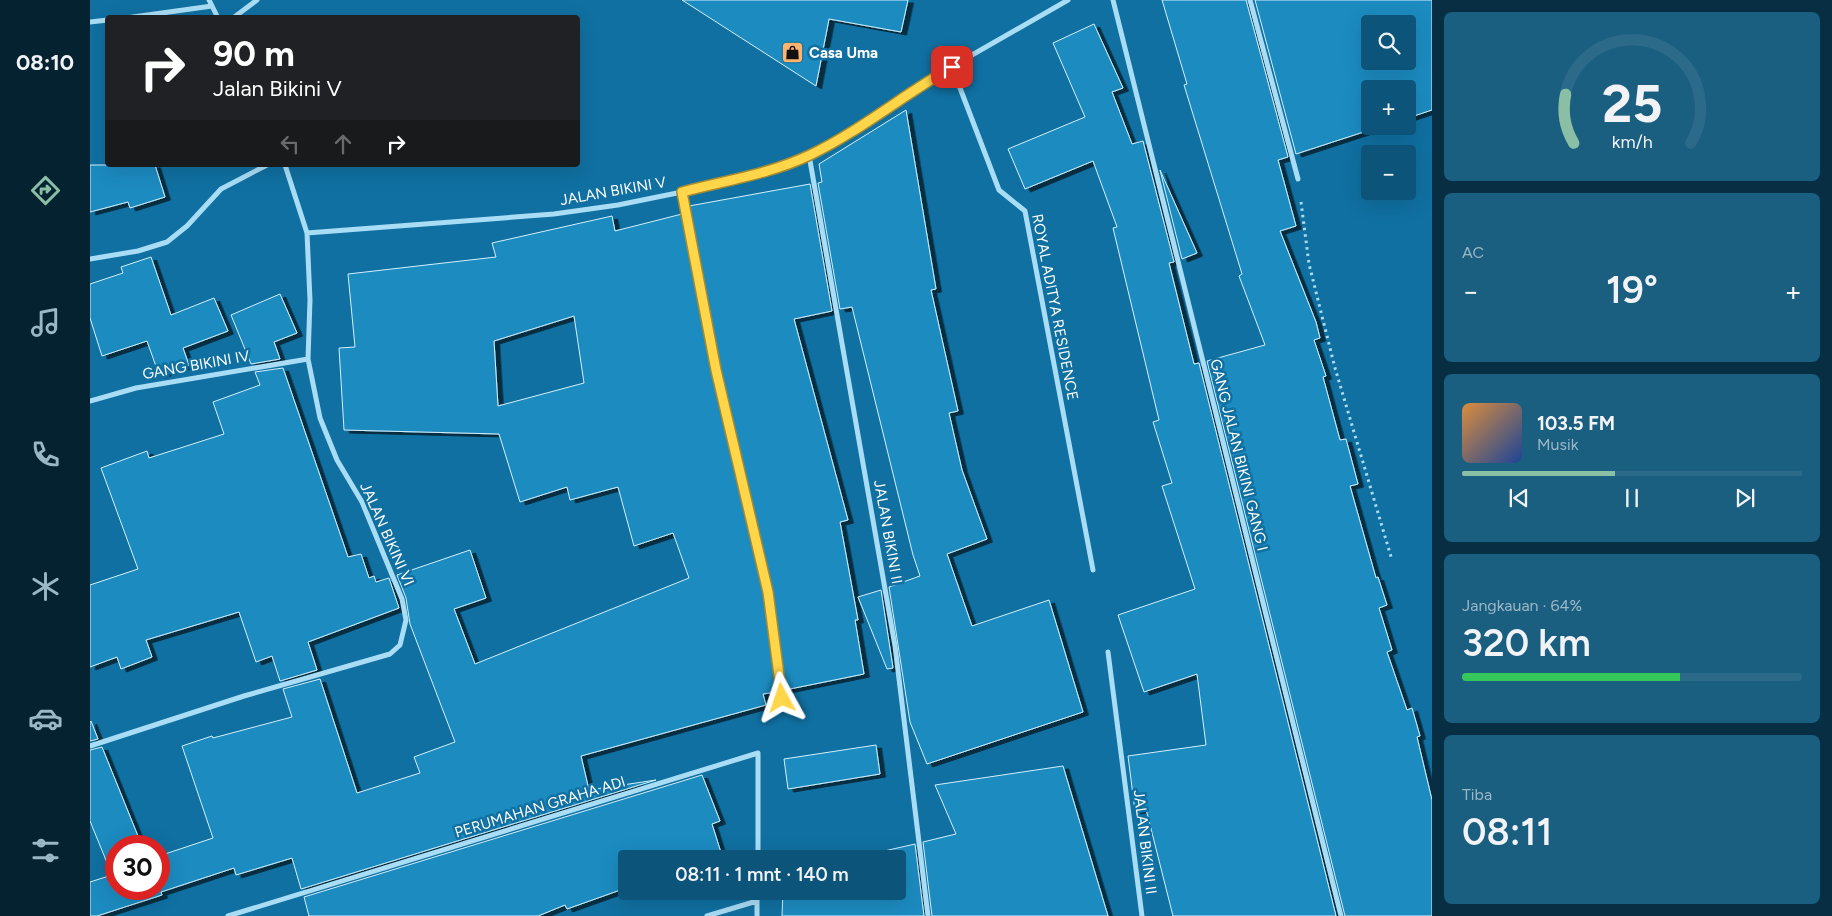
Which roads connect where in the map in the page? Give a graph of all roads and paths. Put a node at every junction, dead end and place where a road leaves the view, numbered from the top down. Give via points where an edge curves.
1 (257, 0) edge
2 (1068, 0) edge
3 (1113, 0) edge
4 (1250, 0) edge
5 (211, 3) edge
6 (143, 15) edge
7 (217, 15) edge
8 (237, 15) edge
9 (105, 20) edge
10 (90, 22) edge
11 (952, 67) junction
12 (809, 155) junction
13 (264, 167) edge
14 (286, 167) edge
15 (1298, 179) joint
16 (682, 192) junction
17 (307, 233) junction
18 (90, 259) edge
19 (308, 359) junction
20 (90, 401) edge
21 (1392, 560) dead end
22 (1093, 570) dead end
23 (1108, 652) dead end
24 (782, 698) dead end
25 (90, 746) edge
26 (758, 850) edge
27 (757, 901) joint
28 (228, 916) edge
29 (707, 916) edge
30 (757, 916) edge
31 (928, 916) edge
32 (1142, 916) edge
33 (1341, 916) edge

1 - 8 street
2 - 11 street, JALAN BIKINI V
3 - 33 street, GANG JALAN BIKINI GANG I
4 - 15 street
5 - 6 street
5 - 7 street
9 - 10 street
11 - 12 street, JALAN BIKINI V via 854,132
11 - 22 street, ROYAL ADITYA RESIDENCE via 999,190 1025,211
12 - 16 street, JALAN BIKINI V via 780,167
12 - 31 street, JALAN BIKINI II via 895,646
13 - 18 street via 221,189 187,226 167,242 138,251
14 - 17 street
15 - 21 path via 1309,264 1335,368
16 - 17 street, JALAN BIKINI V via 554,214
16 - 24 street via 716,370 768,592
17 - 19 street, JALAN BIKINI VI
19 - 20 street, GANG BIKINI IV via 136,388
19 - 25 street, JALAN BIKINI VI via 320,418 337,460 362,502 402,600 406,620 400,645 390,654 244,696
23 - 32 street, JALAN BIKINI II
26 - 28 street, PERUMAHAN GRAHA ADI via 758,753
27 - 29 street
27 - 30 street

